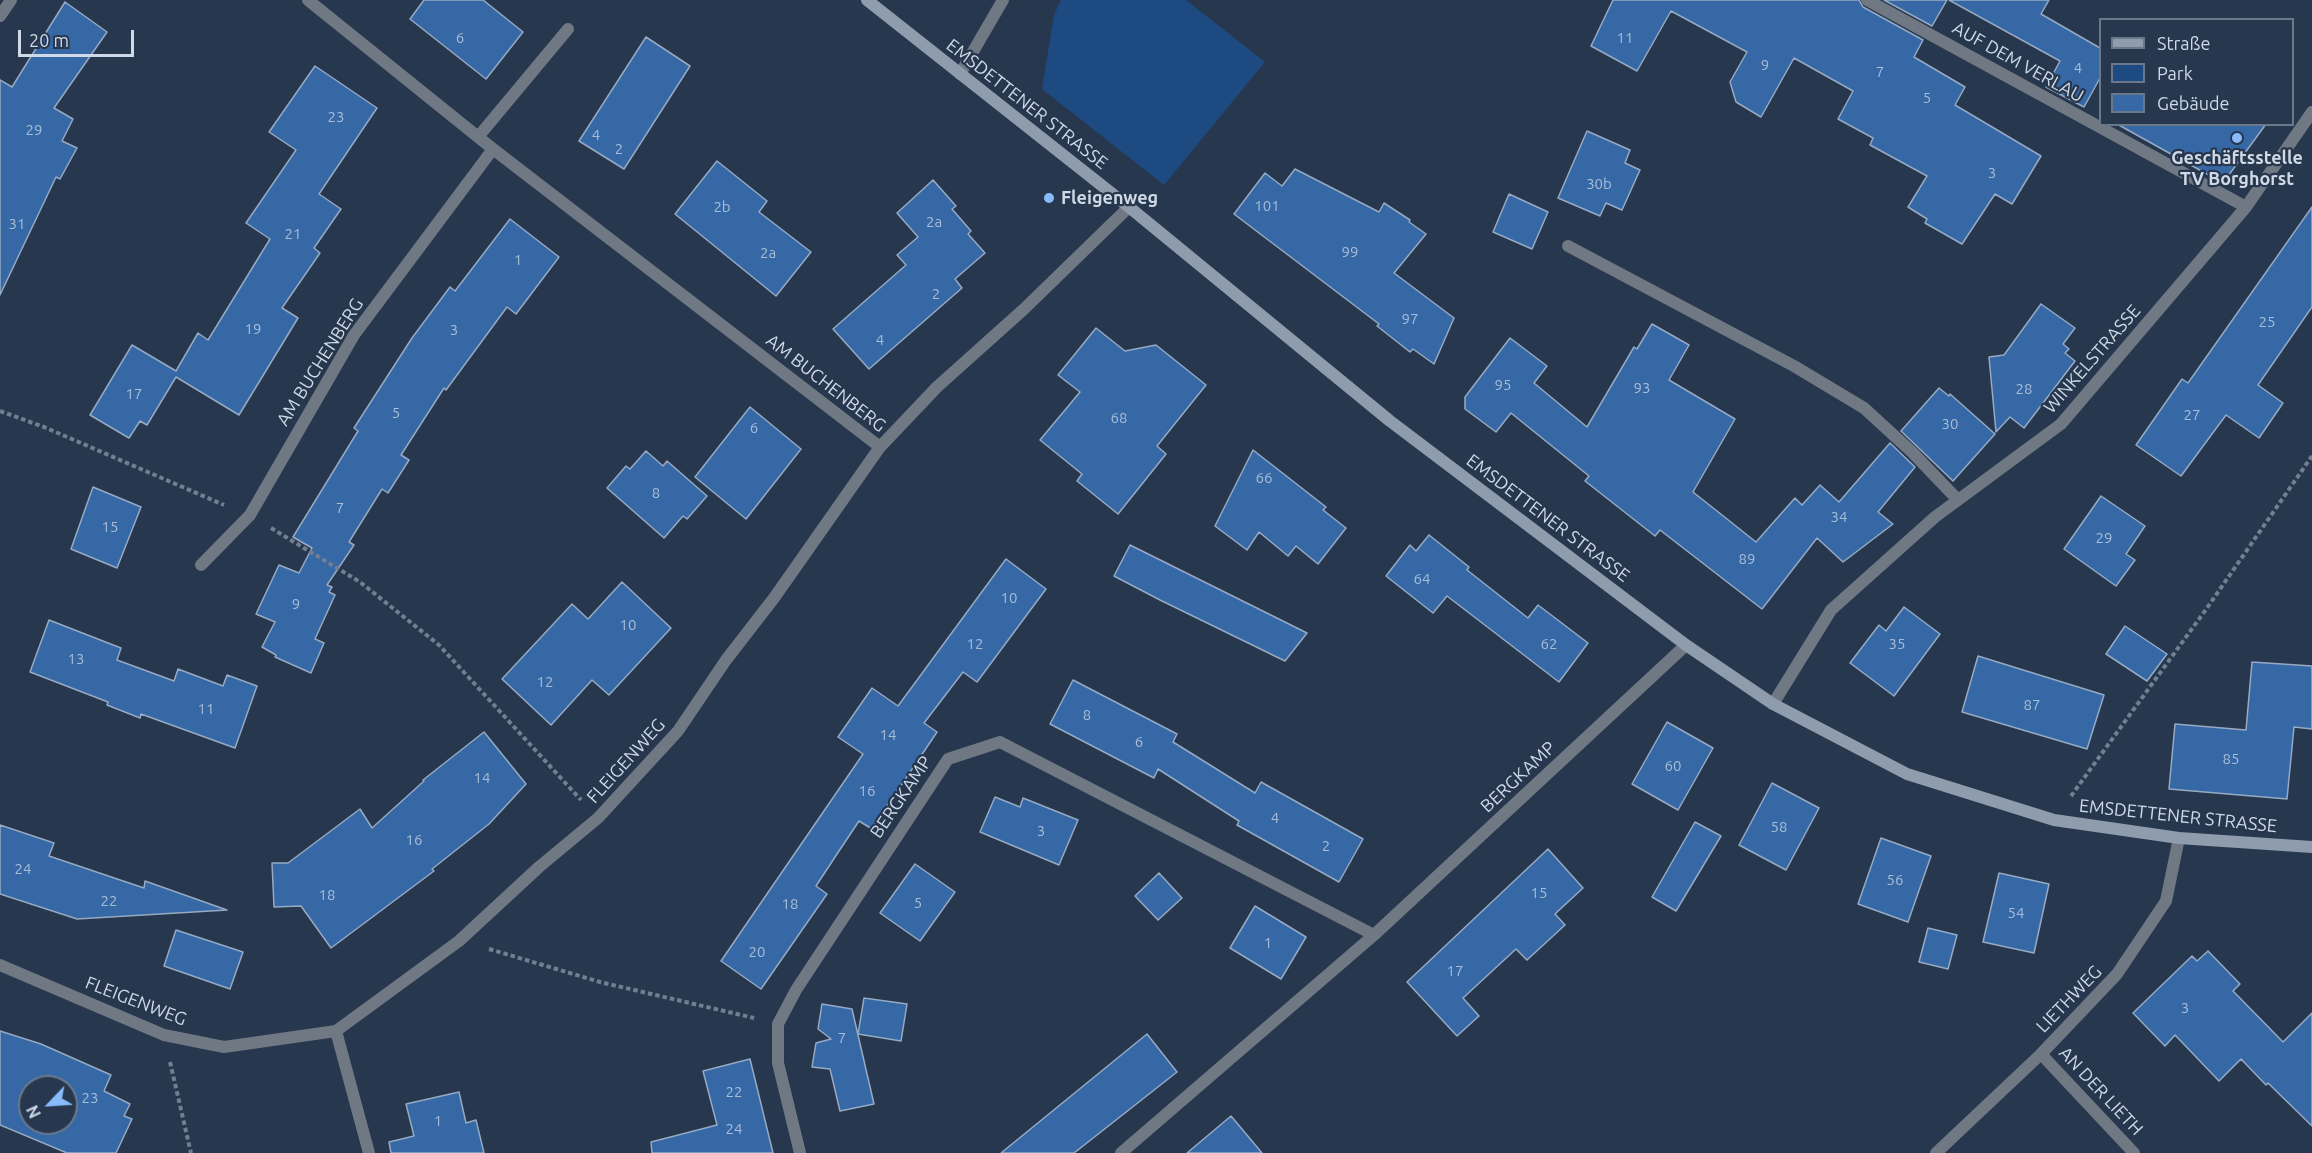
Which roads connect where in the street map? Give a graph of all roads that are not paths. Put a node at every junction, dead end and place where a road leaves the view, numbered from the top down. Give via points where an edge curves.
1 (11, 0) edge
2 (308, 0) edge
3 (867, 0) edge
4 (1003, 0) edge
5 (1867, 0) edge
6 (0, 16) edge
7 (568, 29) dead end
8 (960, 74) junction
9 (2312, 112) edge
10 (478, 137) junction
11 (493, 149) junction
12 (1129, 207) junction
13 (2246, 207) junction
14 (1568, 246) dead end
15 (880, 447) junction
16 (1958, 500) junction
17 (201, 565) dead end
18 (1686, 645) junction
19 (1773, 704) junction
20 (2179, 838) junction
21 (2312, 847) edge
22 (1374, 935) junction
23 (0, 965) edge
24 (336, 1031) junction
25 (2041, 1054) junction
26 (369, 1153) edge
27 (800, 1153) edge
28 (1121, 1153) edge
29 (1936, 1153) edge
30 (2134, 1153) edge

1 - 6 street
2 - 10 street, AM BUCHENBERG
3 - 8 main road, EMSDETTENER STRASSE
4 - 8 street
5 - 13 street, AUF DEM VERLAU
7 - 10 street
8 - 12 main road, EMSDETTENER STRASSE
9 - 13 street, WINKELSTRASSE
10 - 11 street, AM BUCHENBERG
11 - 15 street, AM BUCHENBERG
11 - 17 street, AM BUCHENBERG via 354,335 250,515
12 - 15 street, FLEIGENWEG via 937,387
12 - 18 main road, EMSDETTENER STRASSE via 1390,421
13 - 16 street, WINKELSTRASSE via 2061,424
14 - 16 street via 1794,366 1864,408
15 - 24 street, FLEIGENWEG via 678,731 598,818 538,867 459,941
16 - 19 street, WINKELSTRASSE via 1831,610
18 - 19 main road, EMSDETTENER STRASSE
18 - 22 street, BERGKAMP
19 - 20 main road, EMSDETTENER STRASSE via 1907,774 2054,820
20 - 21 main road, EMSDETTENER STRASSE
20 - 25 street, LIETHWEG via 2166,901 2117,974
22 - 27 street, BERGKAMP via 1000,742 948,759 796,990 778,1024 778,1063
22 - 28 street, BERGKAMP
23 - 24 street, FLEIGENWEG via 164,1035 224,1047
24 - 26 street
25 - 29 street, LIETHWEG
25 - 30 street, AN DER LIETH

